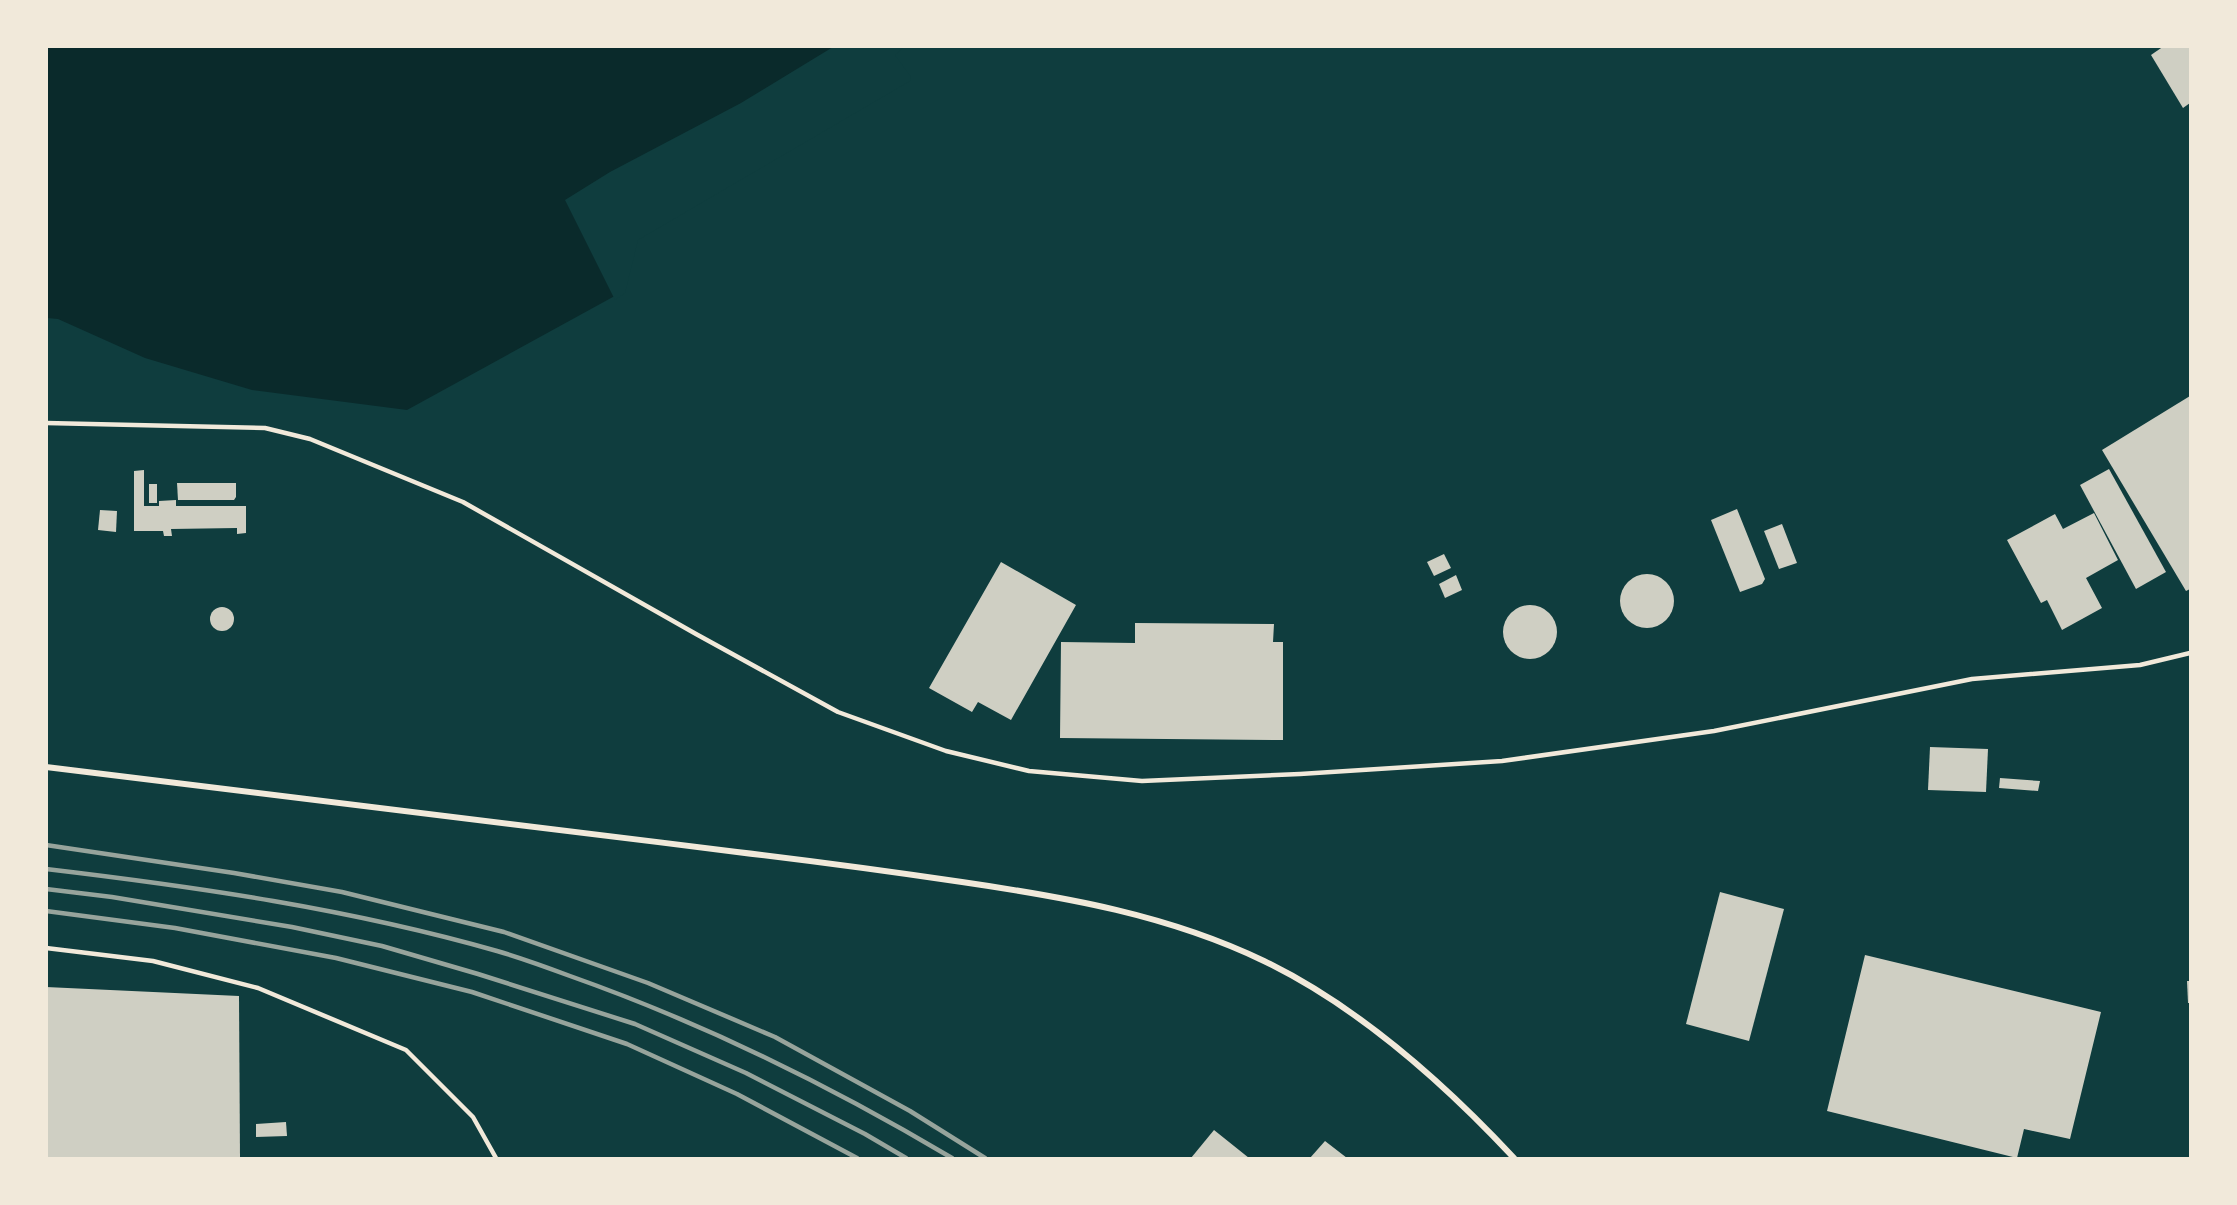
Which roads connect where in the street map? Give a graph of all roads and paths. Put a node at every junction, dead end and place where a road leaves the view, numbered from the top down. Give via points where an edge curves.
1 (46, 423) edge
2 (2190, 653) edge
3 (46, 766) edge
4 (46, 948) edge
5 (496, 1158) edge
6 (1514, 1158) edge

1 - 2 lane via 265,428 310,439 463,502 838,712 946,751 1029,771 1142,781 1502,761 1714,731 1972,679 2140,665
3 - 6 street via 846,865 1114,908 1182,928 1254,956 1317,991 1434,1080
4 - 5 lane via 153,962 258,988 406,1050 473,1117

